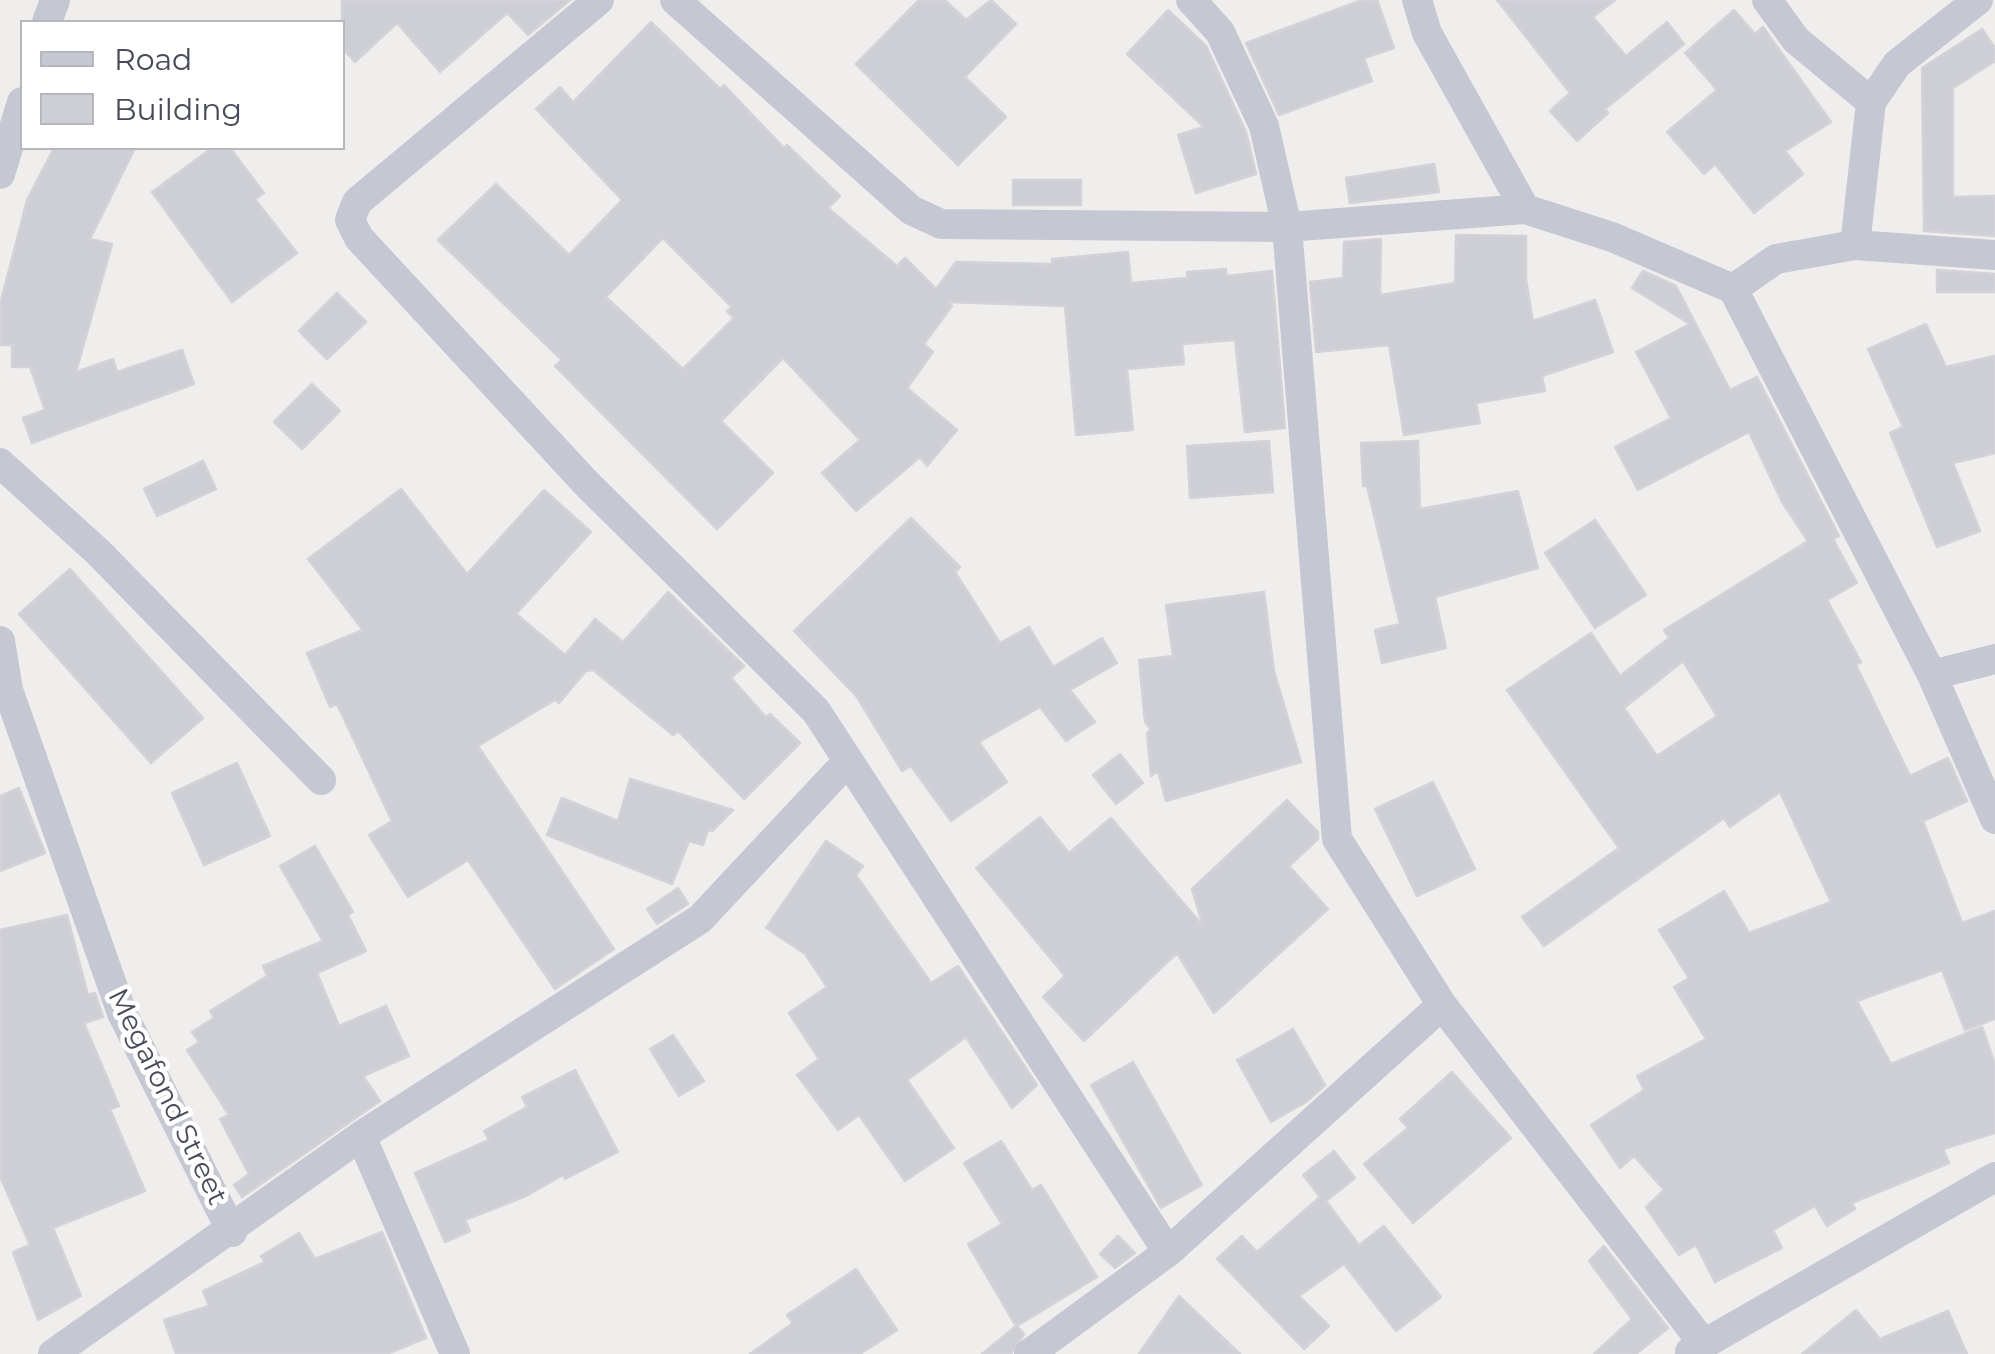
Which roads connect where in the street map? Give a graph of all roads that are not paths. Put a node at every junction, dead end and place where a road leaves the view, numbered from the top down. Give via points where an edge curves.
1 (599, 0) edge
2 (675, 0) edge
3 (1191, 0) edge
4 (1418, 0) edge
5 (1767, 0) edge
6 (1978, 0) edge
7 (1870, 102) junction
8 (20, 109) edge
9 (0, 174) edge
10 (1524, 209) junction
11 (1287, 227) junction
12 (1855, 245) junction
13 (1995, 254) edge
14 (1733, 289) junction
15 (0, 463) edge
16 (0, 641) edge
17 (1995, 659) edge
18 (1932, 675) junction
19 (4, 689) edge
20 (848, 761) junction
21 (321, 780) dead end
22 (1995, 819) edge
23 (1442, 1005) junction
24 (361, 1136) junction
25 (1995, 1177) edge
26 (232, 1232) junction
27 (1168, 1252) junction
28 (1695, 1348) edge
29 (53, 1354) edge
30 (455, 1354) edge
31 (1029, 1354) edge

1 - 20 street via 357,202 350,220 586,483 816,711
2 - 11 street via 911,210 941,224
3 - 11 street via 1220,32 1264,126
4 - 10 street via 1426,33
5 - 7 street via 1796,40
6 - 7 street via 1897,64
7 - 12 street
8 - 9 street
10 - 11 street
10 - 14 street via 1612,237
11 - 23 street via 1337,839
12 - 13 street
12 - 14 street via 1776,259
14 - 18 street
15 - 21 street via 98,552
16 - 19 street, Megafond Street
17 - 18 street
18 - 22 street
19 - 26 street, Megafond Street via 122,1013
20 - 24 street via 700,919
20 - 27 street
23 - 27 street
23 - 28 street
24 - 26 street
24 - 30 street
25 - 28 street
26 - 29 street, Megafond Street
27 - 31 street

